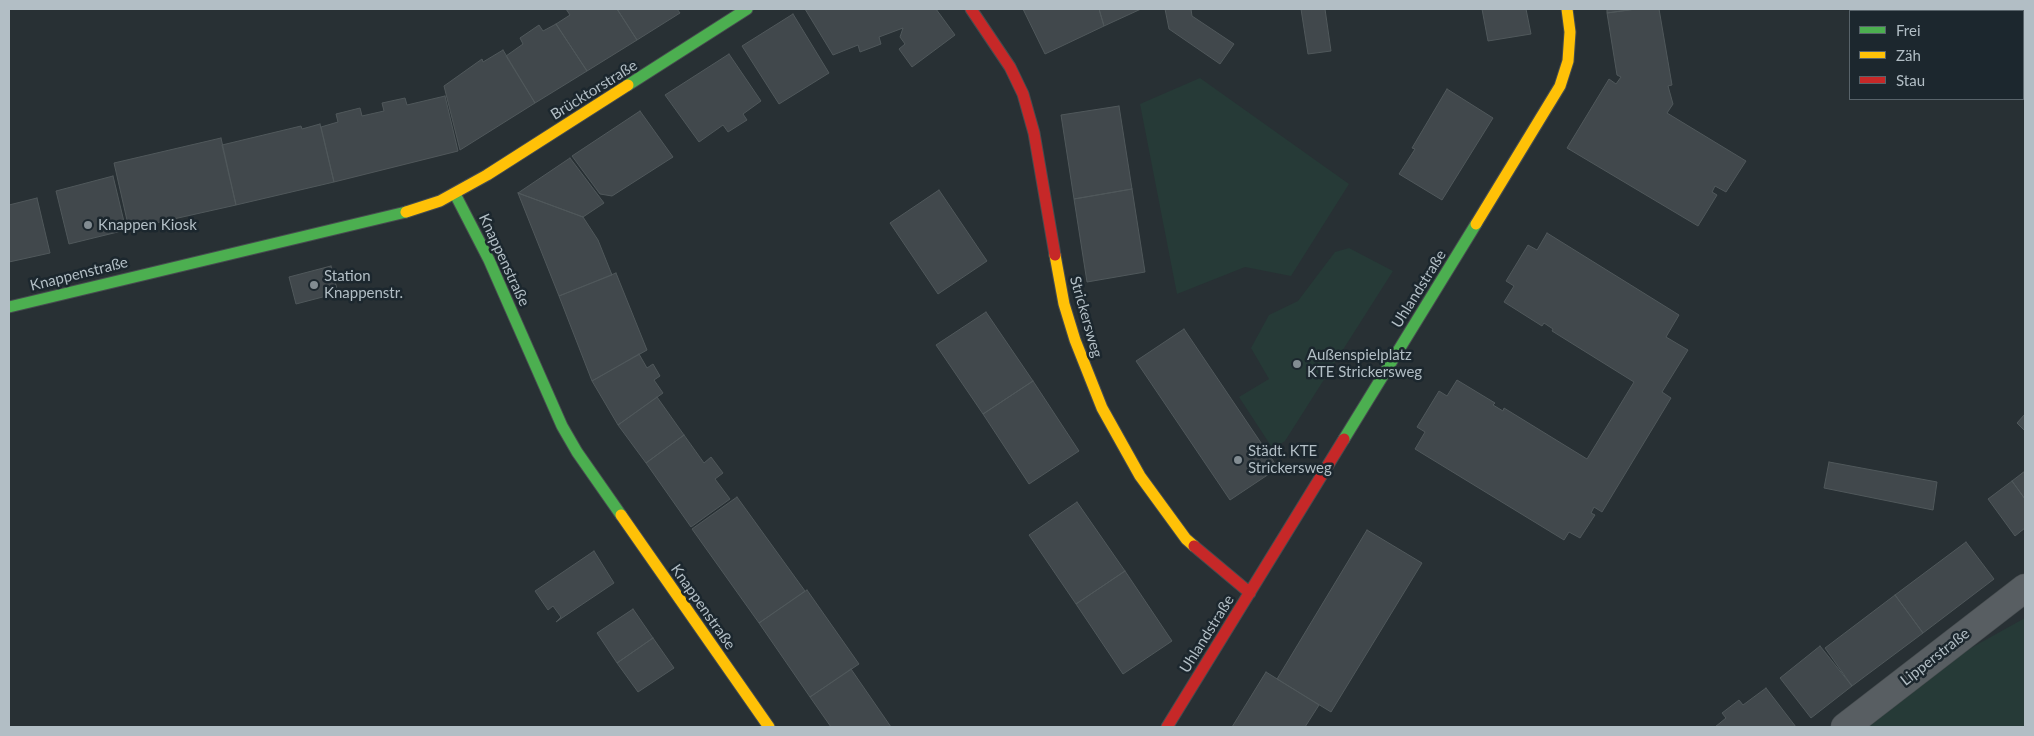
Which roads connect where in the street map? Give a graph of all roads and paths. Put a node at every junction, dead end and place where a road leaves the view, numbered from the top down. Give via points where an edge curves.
1 (747, 9) edge
2 (971, 9) edge
3 (1567, 9) edge
4 (455, 194) junction
5 (9, 306) edge
6 (2025, 588) edge
7 (1250, 593) junction
8 (769, 727) edge
9 (1167, 727) edge
10 (1845, 727) edge

1 - 4 street, Brücktorstraße
2 - 7 street, Strickersweg via 1010,67 1023,94 1032,126 1066,312 1102,408 1140,476 1186,539
3 - 7 street, Uhlandstraße via 1570,32 1568,61 1552,101
4 - 5 street, Knappenstraße via 412,211
4 - 8 street, Knappenstraße via 481,243 533,363 577,452
6 - 10 street, Lipperstraße
7 - 9 street, Uhlandstraße

